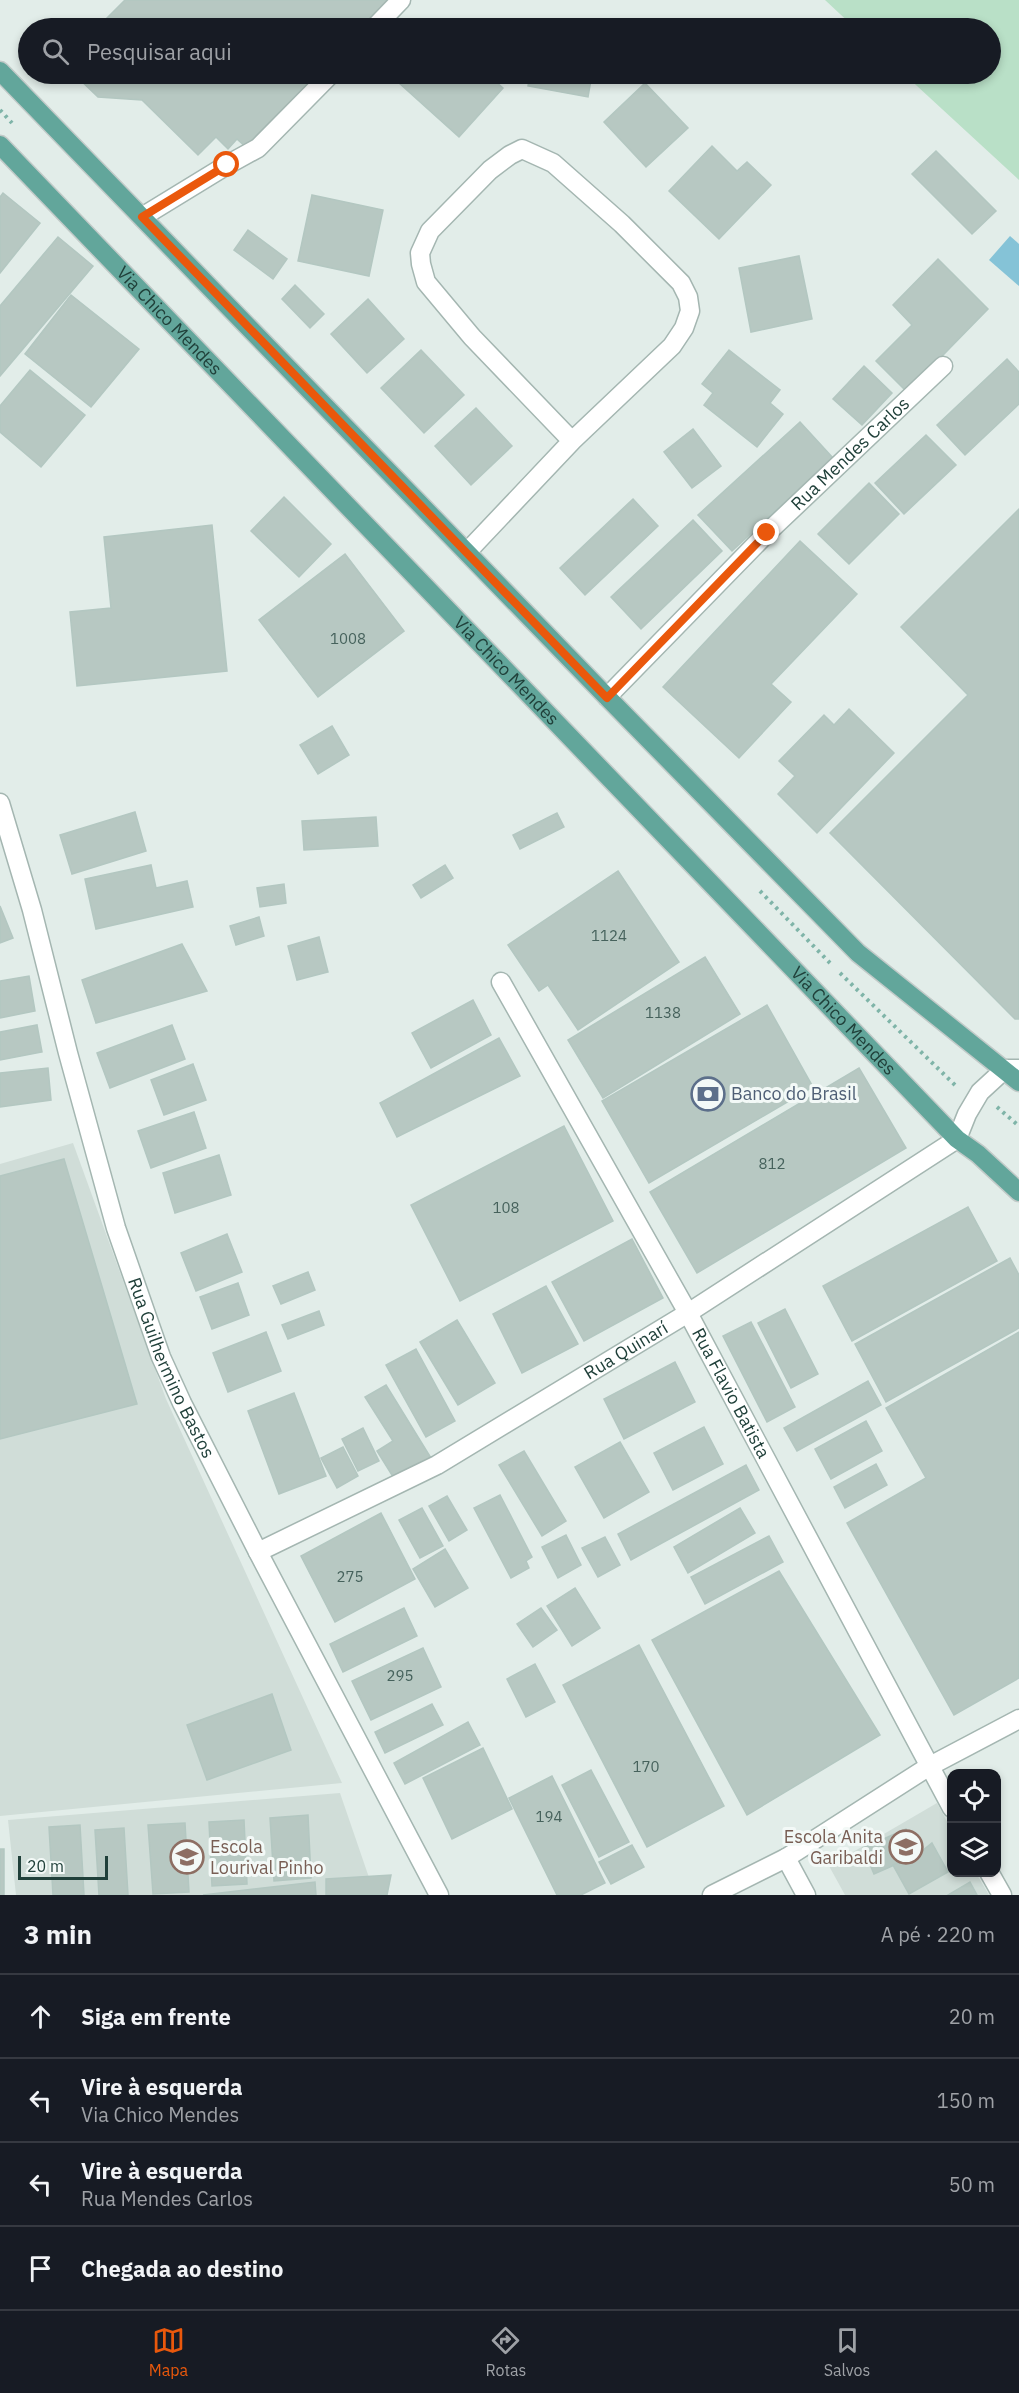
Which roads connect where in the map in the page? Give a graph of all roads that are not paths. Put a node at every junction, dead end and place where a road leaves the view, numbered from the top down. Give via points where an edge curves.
1 (401, 0) edge
2 (384, 18) edge
3 (0, 71) edge
4 (321, 84) edge
5 (0, 146) edge
6 (142, 217) junction
7 (943, 366) dead end
8 (572, 441) junction
9 (467, 552) junction
10 (607, 698) junction
11 (0, 803) edge
12 (501, 982) dead end
13 (1012, 1069) edge
14 (1019, 1082) edge
15 (957, 1139) junction
16 (1019, 1192) edge
17 (688, 1313) junction
18 (258, 1552) junction
19 (1019, 1719) edge
20 (928, 1767) junction
21 (947, 1801) edge
22 (786, 1858) junction
23 (992, 1877) edge
24 (439, 1895) edge
25 (712, 1895) edge
26 (806, 1895) edge
27 (1002, 1895) edge

1 - 2 street
3 - 6 main road
4 - 6 street via 258,148
5 - 15 main road, Via Chico Mendes
6 - 9 main road
7 - 10 street, Rua Mendes Carlos via 767,533
8 - 8 street via 672,346 690,311 688,297 681,283 554,163 522,149 490,171 436,224 423,242 421,264 426,282 472,337
8 - 9 street
9 - 10 main road
10 - 13 main road via 858,953
11 - 18 street, Rua Guilhermino Bastos via 130,1270 161,1357
12 - 17 street, Rua Flavio Batista
13 - 14 main road
13 - 15 street via 980,1092
15 - 16 main road, Via Chico Mendes
15 - 17 street, Rua Quinarí
17 - 18 street, Rua Quinarí via 437,1465
17 - 20 street, Rua Flavio Batista
18 - 24 street, Rua Guilhermino Bastos
19 - 20 street
20 - 21 street, Rua Flavio Batista
20 - 22 street
22 - 25 street
22 - 26 street
23 - 27 street

